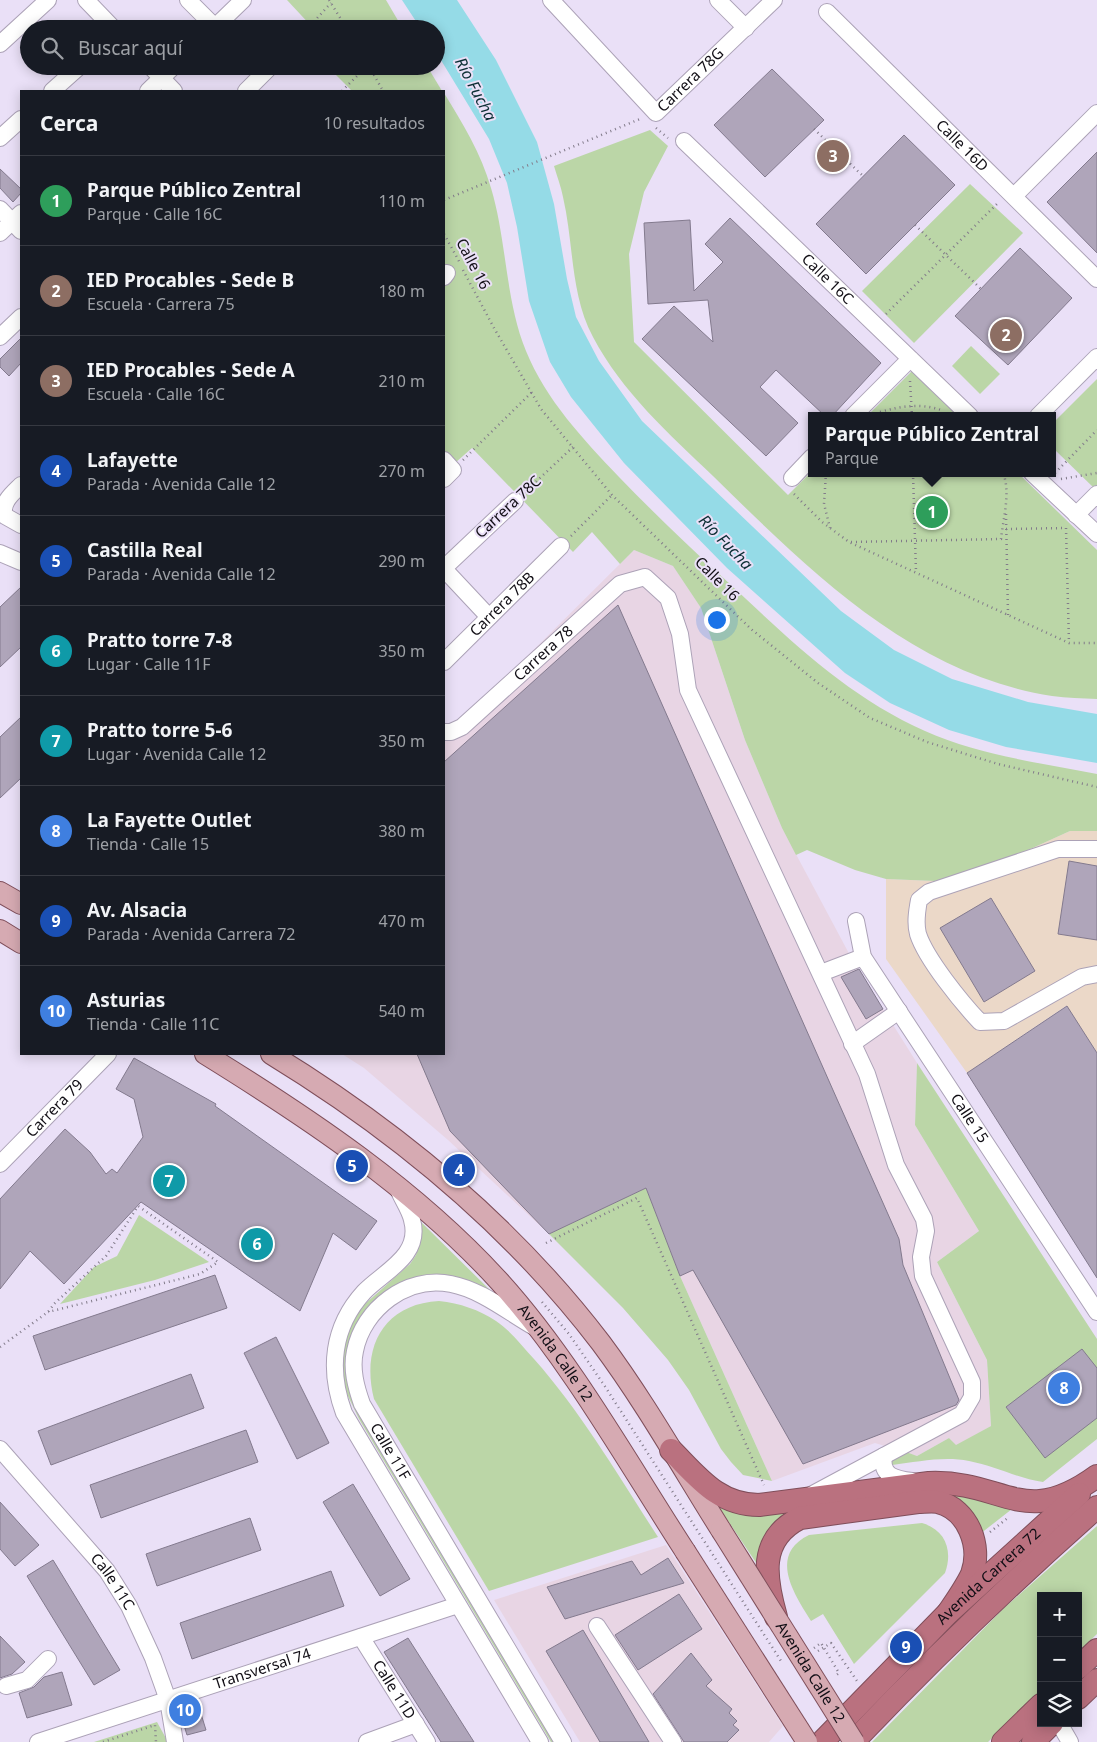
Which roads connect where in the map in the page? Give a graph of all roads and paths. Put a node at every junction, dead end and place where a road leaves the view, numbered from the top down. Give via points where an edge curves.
1 (48, 0) edge
2 (86, 0) edge
3 (188, 0) edge
4 (242, 0) edge
5 (551, 0) edge
6 (718, 0) edge
7 (774, 0) edge
8 (330, 2) edge
9 (827, 12) dead end
10 (26, 20) edge
11 (105, 20) edge
12 (207, 20) edge
13 (222, 20) edge
14 (315, 20) edge
15 (342, 20) edge
16 (20, 26) edge
17 (746, 28) junction
18 (0, 44) edge
19 (70, 75) edge
20 (159, 75) edge
21 (165, 75) edge
22 (262, 75) edge
23 (359, 75) edge
24 (373, 75) edge
25 (162, 78) junction
26 (53, 90) edge
27 (149, 90) edge
28 (173, 90) edge
29 (247, 90) edge
30 (343, 90) edge
31 (382, 90) edge
32 (656, 113) junction
33 (1097, 113) edge
34 (20, 120) edge
35 (814, 129) dead end
36 (0, 138) edge
37 (684, 141) dead end
38 (863, 176) dead end
39 (1008, 197) junction
40 (445, 200) edge
41 (0, 209) edge
42 (18, 222) edge
43 (915, 225) dead end
44 (0, 233) edge
45 (445, 236) edge
46 (1097, 279) edge
47 (981, 289) dead end
48 (20, 318) edge
49 (879, 320) dead end
50 (0, 337) edge
51 (1097, 357) edge
52 (910, 359) junction
53 (910, 376) dead end
54 (532, 392) junction
55 (911, 406) junction
56 (857, 412) edge
57 (882, 412) edge
58 (912, 412) edge
59 (945, 412) edge
60 (966, 412) edge
61 (1042, 412) edge
62 (1097, 430) edge
63 (573, 447) junction
64 (808, 462) edge
65 (447, 470) edge
66 (1056, 471) edge
67 (1097, 473) edge
68 (826, 477) edge
69 (913, 477) edge
70 (1005, 477) edge
71 (1035, 477) edge
72 (1056, 480) dead end
73 (791, 483) joint
74 (20, 486) edge
75 (1097, 494) edge
76 (612, 495) junction
77 (515, 501) joint
78 (1005, 505) junction
79 (1071, 518) junction
80 (20, 524) edge
81 (830, 528) junction
82 (1066, 528) junction
83 (1006, 529) junction
84 (1097, 534) edge
85 (915, 540) junction
86 (849, 542) junction
87 (561, 546) joint
88 (445, 567) edge
89 (445, 569) edge
90 (916, 572) junction
91 (1008, 615) junction
92 (489, 617) junction
93 (1097, 643) edge
94 (1069, 644) junction
95 (445, 661) edge
96 (445, 732) edge
97 (1097, 787) edge
98 (1097, 849) edge
99 (0, 892) edge
100 (20, 903) edge
101 (856, 920) dead end
102 (0, 930) edge
103 (20, 942) edge
104 (863, 957) junction
105 (821, 973) junction
106 (1097, 974) edge
107 (899, 1011) junction
108 (852, 1044) junction
109 (107, 1055) edge
110 (207, 1055) edge
111 (273, 1055) edge
112 (0, 1164) edge
113 (398, 1189) junction
114 (546, 1243) dead end
115 (48, 1312) junction
116 (1097, 1312) edge
117 (538, 1330) junction
118 (0, 1347) edge
119 (638, 1441) dead end
120 (0, 1449) edge
121 (671, 1450) junction
122 (884, 1456) junction
123 (1097, 1477) edge
124 (929, 1482) junction
125 (764, 1485) dead end
126 (1097, 1493) edge
127 (802, 1499) junction
128 (1065, 1507) junction
129 (1097, 1508) edge
130 (1010, 1516) dead end
131 (988, 1534) dead end
132 (458, 1605) junction
133 (948, 1614) junction
134 (776, 1618) junction
135 (597, 1626) dead end
136 (361, 1636) junction
137 (1097, 1650) edge
138 (816, 1652) dead end
139 (905, 1657) junction
140 (48, 1659) dead end
141 (781, 1662) dead end
142 (1082, 1664) edge
143 (1097, 1680) edge
144 (857, 1681) dead end
145 (6, 1686) dead end
146 (1082, 1694) edge
147 (168, 1700) junction
148 (1037, 1709) edge
149 (874, 1720) junction
150 (416, 1724) junction
151 (1048, 1727) edge
152 (1061, 1727) edge
153 (38, 1742) edge
154 (103, 1742) edge
155 (156, 1742) edge
156 (175, 1742) edge
157 (367, 1742) edge
158 (427, 1742) edge
159 (540, 1742) edge
160 (563, 1742) edge
161 (673, 1742) edge
162 (807, 1742) edge
163 (822, 1742) edge
164 (853, 1742) edge
165 (1003, 1742) edge
166 (1033, 1742) edge
167 (1070, 1742) edge

1 - 10 street
2 - 11 street
3 - 12 street
4 - 13 street
5 - 32 street
6 - 17 street
7 - 17 street, Carrera 78G
8 - 14 path
8 - 15 path
9 - 39 street, Calle 16D
16 - 18 street
17 - 32 street, Carrera 78G
19 - 26 street
20 - 25 street
21 - 25 street
22 - 29 street
23 - 30 path
24 - 31 path
25 - 27 street
25 - 28 street
32 - 40 path, Carrera 78G
33 - 39 street
34 - 36 street
35 - 38 path
37 - 52 street, Calle 16C
39 - 46 street, Calle 16D
39 - 49 path
41 - 42 street
42 - 44 street
43 - 47 path, bridge
45 - 54 path, Calle 16
48 - 50 street
51 - 61 street
52 - 56 street
52 - 60 street, Calle 16C
53 - 55 path
54 - 63 path, Calle 16
54 - 65 path
55 - 57 path
55 - 58 path
55 - 59 path
62 - 66 path
63 - 76 path, Calle 16
63 - 77 path, Carrera 78C
64 - 73 street
67 - 72 path
68 - 81 path via 824,504
69 - 85 path
70 - 78 path
71 - 79 street
73 - 81 path
74 - 80 street via 2,507 5,516
75 - 79 street
76 - 87 path
76 - 97 path, Calle 16 via 751,629 818,683 870,718 927,742 998,764
77 - 88 street, Carrera 78C
78 - 83 path
78 - 85 path via 1001,539
79 - 82 path
79 - 84 street
81 - 86 path
82 - 83 path
82 - 94 path
83 - 91 path
85 - 86 path
85 - 90 path
86 - 90 path
87 - 92 street, Carrera 78B
89 - 92 street
90 - 91 path
91 - 94 path
92 - 95 street, Carrera 78B
93 - 94 path
96 - 105 street, Carrera 78 via 462,727 620,584 645,577 668,598 680,634 688,690
98 - 106 street via 1058,849 930,892 919,900 917,912 918,935 927,952 961,1002 980,1022 1004,1021 1082,977
99 - 100 main road
101 - 104 street, Calle 15
102 - 103 main road
104 - 105 street
104 - 107 street, Calle 15
105 - 108 street
107 - 108 street
107 - 116 street, Calle 15
108 - 122 street via 867,1074 896,1165 924,1219 923,1276 972,1382 972,1397 962,1414
109 - 112 street, Carrera 79
110 - 113 main road, Avenida Calle 12 via 316,1125
111 - 121 main road, Avenida Calle 12 via 402,1143 488,1217 534,1262 601,1343
113 - 117 main road, Avenida Calle 12 via 464,1244 500,1282
113 - 132 street, Calle 11F via 413,1221 410,1243 400,1263 365,1292 349,1312 334,1352 336,1392 344,1413
114 - 125 path via 637,1198
115 - 115 path via 200,1274 218,1262 138,1206 106,1256
115 - 118 path
117 - 160 street, Calle 11F via 470,1290 450,1284 416,1286 393,1296 367,1320 354,1353 354,1371 362,1404
117 - 162 main road, Avenida Calle 12, bridge via 587,1400
119 - 141 path
120 - 147 street, Calle 11C via 107,1571 141,1631
121 - 127 highway via 713,1491 731,1502 760,1505
121 - 134 main road, Avenida Calle 12, bridge
122 - 124 street via 883,1467 892,1477
122 - 127 street
123 - 124 highway via 1068,1494 1038,1503 1017,1501 968,1484
123 - 128 highway, Avenida Carrera 72
124 - 127 highway
126 - 128 highway
128 - 133 highway, Avenida Carrera 72
129 - 149 highway, Avenida Carrera 72 via 1008,1588
130 - 131 path
132 - 136 street, Transversal 74
132 - 159 street, Calle 11F
133 - 134 highway via 972,1574 973,1535 966,1521 952,1509 938,1502 918,1502 800,1518 786,1525 775,1538 768,1572
133 - 139 highway, Avenida Carrera 72
134 - 164 main road, Avenida Calle 12, bridge
135 - 161 street
136 - 147 street, Transversal 74
136 - 150 street, Calle 11D
137 - 142 highway
138 - 144 path via 831,1643
139 - 149 highway
139 - 163 highway, Avenida Carrera 72
140 - 145 street via 27,1680
143 - 146 highway
147 - 153 street, Transversal 74 via 85,1720
147 - 156 street, Calle 11C
148 - 165 highway
149 - 164 highway, Avenida Carrera 72
150 - 157 street
150 - 158 street, Calle 11D
151 - 166 highway
152 - 167 street
154 - 155 path via 155,1725

